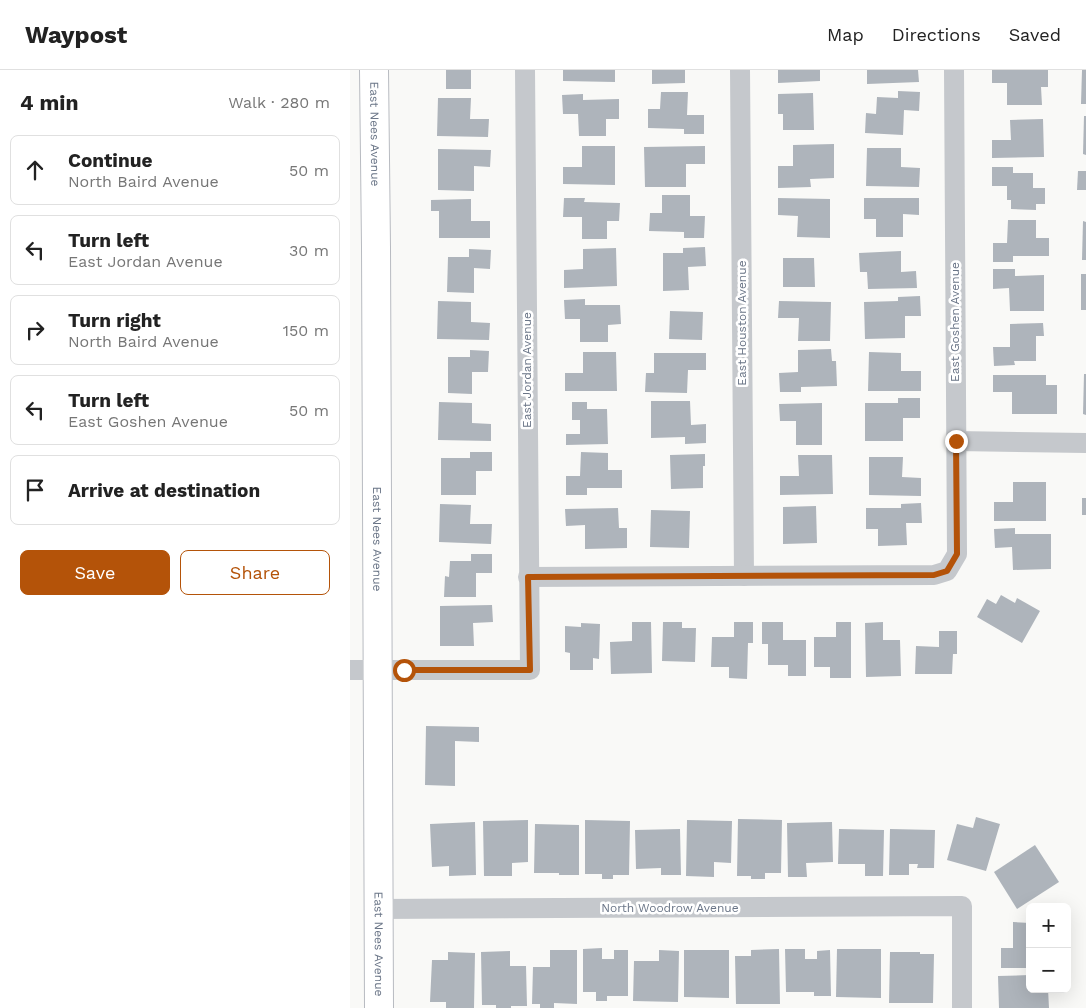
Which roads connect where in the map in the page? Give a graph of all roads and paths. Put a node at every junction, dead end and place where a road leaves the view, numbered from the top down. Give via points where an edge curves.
1 (356, 70) edge
2 (374, 70) edge
3 (525, 70) edge
4 (740, 70) edge
5 (954, 70) edge
6 (376, 247) junction
7 (956, 441) junction
8 (1086, 443) edge
9 (744, 576) junction
10 (528, 577) junction
11 (350, 670) edge
12 (377, 670) junction
13 (378, 909) junction
14 (379, 1008) edge
15 (962, 1008) edge

1 - 6 main road via 357,163
2 - 6 main road, East Nees Avenue
3 - 10 street, East Jordan Avenue
4 - 9 street, East Houston Avenue
5 - 7 street, East Goshen Avenue
6 - 12 main road, East Nees Avenue
7 - 8 street
7 - 9 street, East Goshen Avenue via 957,554 947,571 934,575
9 - 10 street
10 - 12 street, East Jordan Avenue via 530,670
11 - 12 street
12 - 13 main road, East Nees Avenue
13 - 14 main road, East Nees Avenue
13 - 15 street, North Woodrow Avenue via 962,906

